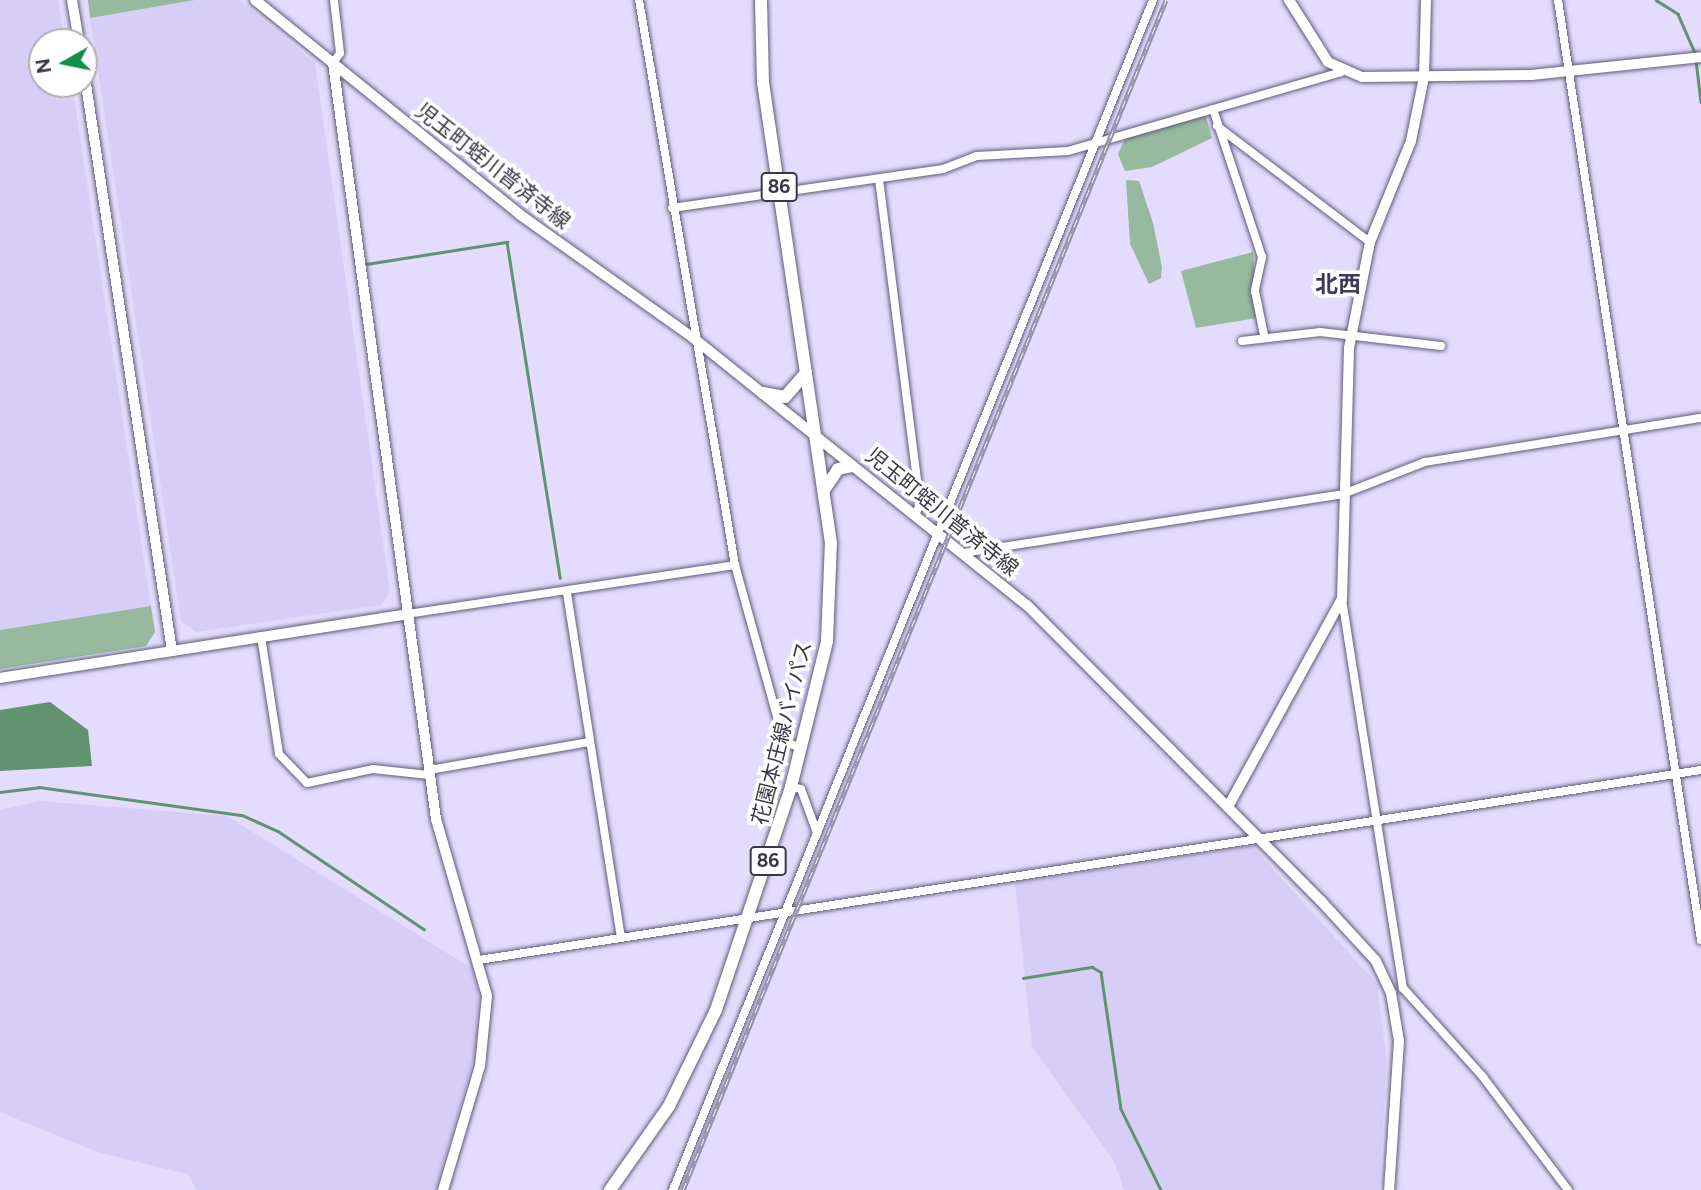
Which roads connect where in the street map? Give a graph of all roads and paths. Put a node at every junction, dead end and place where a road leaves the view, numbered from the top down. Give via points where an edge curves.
1 (72, 0) edge
2 (255, 0) edge
3 (334, 0) edge
4 (639, 0) edge
5 (761, 0) edge
6 (1153, 0) edge
7 (1289, 0) edge
8 (1426, 0) edge
9 (1558, 0) edge
10 (77, 28) edge
11 (1701, 57) edge
12 (333, 63) junction
13 (1565, 70) junction
14 (1341, 72) junction
15 (1424, 76) junction
16 (88, 98) edge
17 (1213, 109) junction
18 (1217, 126) junction
19 (1094, 144) junction
20 (880, 178) junction
21 (779, 193) junction
22 (672, 208) junction
23 (1370, 242) junction
24 (1351, 334) junction
25 (1264, 335) junction
26 (692, 337) junction
27 (1242, 341) dead end
28 (1441, 345) dead end
29 (806, 373) junction
30 (763, 393) junction
31 (1701, 418) edge
32 (1620, 430) junction
33 (814, 433) junction
34 (852, 466) junction
35 (824, 490) junction
36 (1343, 494) junction
37 (915, 514) junction
38 (937, 534) junction
39 (963, 553) junction
40 (735, 565) junction
41 (567, 593) junction
42 (1342, 600) junction
43 (407, 614) junction
44 (261, 636) junction
45 (172, 651) junction
46 (0, 678) edge
47 (590, 742) junction
48 (802, 748) junction
49 (1701, 769) edge
50 (429, 773) junction
51 (1675, 774) junction
52 (791, 787) junction
53 (1229, 805) junction
54 (1379, 821) junction
55 (817, 833) junction
56 (1261, 838) junction
57 (787, 912) junction
58 (748, 917) junction
59 (621, 938) junction
60 (1701, 940) edge
61 (479, 960) junction
62 (1403, 988) junction
63 (1391, 993) junction
64 (443, 1190) edge
65 (610, 1190) edge
66 (673, 1190) edge
67 (1389, 1190) edge
68 (1568, 1190) edge

1 - 10 street
2 - 12 street, 児玉町蛭川普済寺線
3 - 12 street via 340,53
4 - 22 street
5 - 21 main road, 花園本庄線バイパス / 86 via 763,83
6 - 19 street
7 - 14 street via 1315,45
8 - 15 street
9 - 13 street
11 - 13 street
12 - 26 street, 児玉町蛭川普済寺線 via 519,214
12 - 43 street
13 - 15 street
13 - 32 street
14 - 15 street
14 - 17 street
15 - 23 street via 1411,141
16 - 45 street
17 - 18 street
17 - 19 street
18 - 23 street
18 - 25 street via 1262,257 1255,291
19 - 20 street via 977,156
19 - 38 street
20 - 21 street
20 - 37 street via 920,504
21 - 22 street
21 - 29 main road, 花園本庄線バイパス / 86
22 - 26 street
23 - 24 street
24 - 25 street
24 - 28 street
24 - 36 street
25 - 27 street
26 - 30 street, 児玉町蛭川普済寺線
26 - 40 street
29 - 30 main road via 785,397
29 - 33 main road, 花園本庄線バイパス / 86
30 - 33 street, 児玉町蛭川普済寺線
31 - 32 street
32 - 36 street via 1425,462
32 - 51 street
33 - 34 street, 児玉町蛭川普済寺線
33 - 35 main road, 花園本庄線バイパス / 86
34 - 35 main road via 838,469
34 - 37 street, 児玉町蛭川普済寺線
35 - 48 main road, 花園本庄線バイパス / 86 via 832,587 827,641
36 - 39 street
36 - 42 street
37 - 38 street, 児玉町蛭川普済寺線
38 - 39 street, 児玉町蛭川普済寺線
38 - 55 street
39 - 53 street, 児玉町蛭川普済寺線 via 1060,635
40 - 41 street
40 - 48 street via 784,742
41 - 43 street
41 - 47 street
42 - 53 street
42 - 54 street
43 - 44 street
43 - 50 street
44 - 45 street
44 - 50 street via 279,754 307,783 373,769
45 - 46 street
47 - 50 street
47 - 59 street
48 - 52 main road, 花園本庄線バイパス / 86
49 - 51 street
50 - 61 street via 444,850
51 - 54 street
51 - 60 street
52 - 55 street via 801,789
52 - 58 main road, 花園本庄線バイパス / 86
53 - 56 street, 児玉町蛭川普済寺線
54 - 56 street
54 - 62 street
55 - 57 street
56 - 57 street
56 - 63 street, 児玉町蛭川普済寺線 via 1376,961
57 - 58 street
57 - 66 street
58 - 59 street
58 - 65 main road, 花園本庄線バイパス / 86 via 684,1077
59 - 61 street
61 - 64 street via 486,996 483,1051
62 - 63 street
62 - 68 street via 1483,1077
63 - 67 street, 児玉町蛭川普済寺線 via 1399,1041

